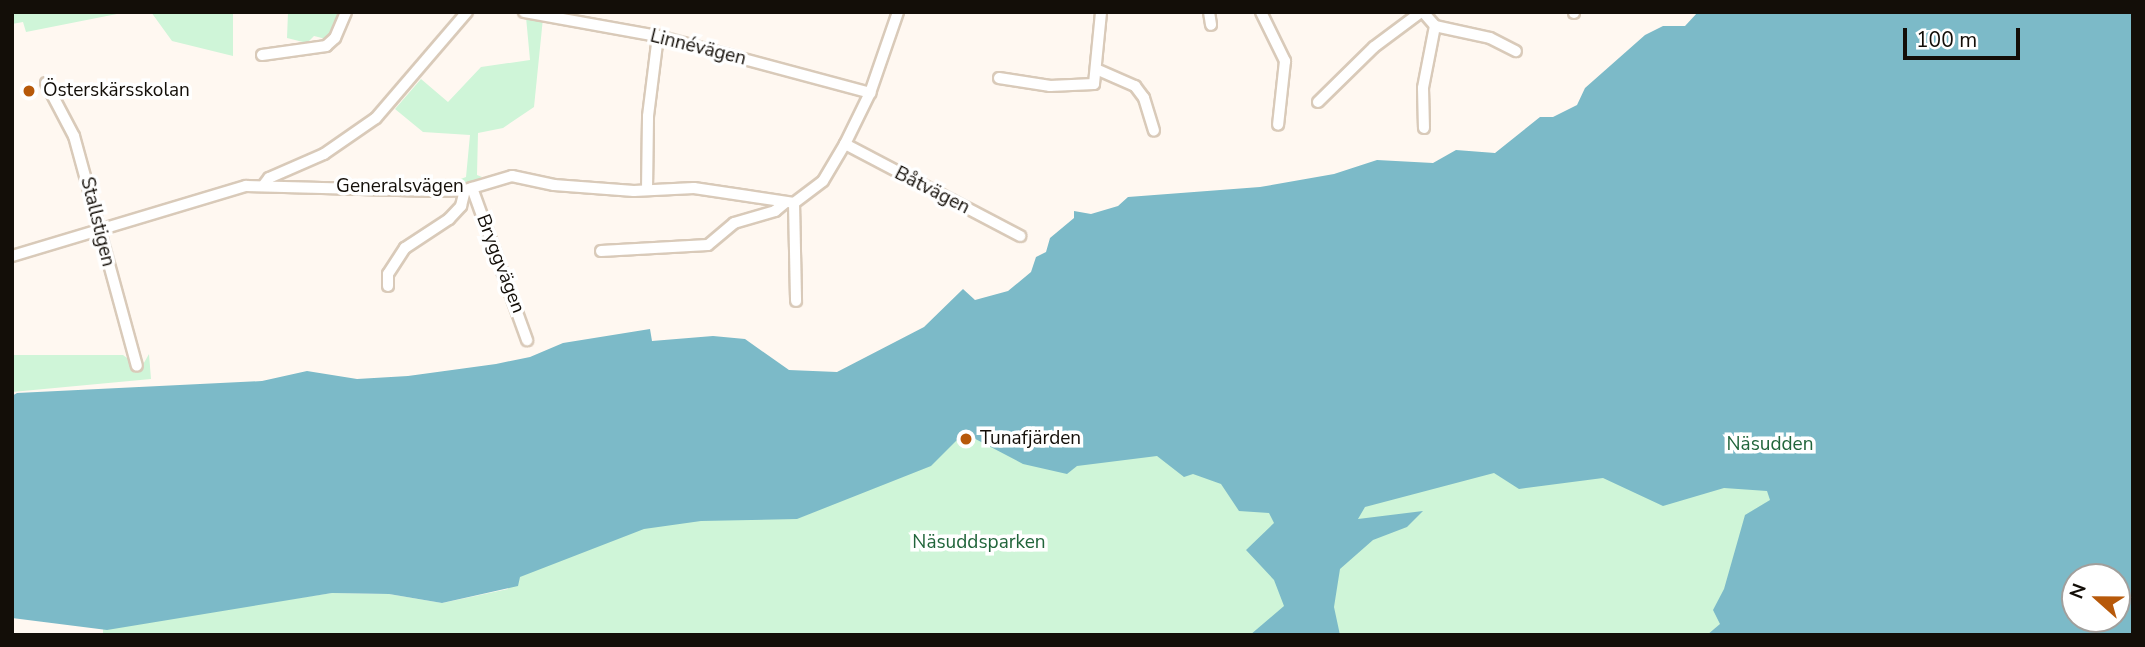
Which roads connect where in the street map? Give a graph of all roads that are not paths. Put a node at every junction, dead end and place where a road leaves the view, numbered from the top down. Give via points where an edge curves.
1 (346, 12) edge
2 (467, 12) edge
3 (524, 12) edge
4 (898, 12) edge
5 (1101, 12) edge
6 (1209, 12) edge
7 (1261, 12) edge
8 (1422, 12) edge
9 (1211, 25) dead end
10 (1434, 26) junction
11 (658, 36) junction
12 (1516, 51) dead end
13 (262, 55) dead end
14 (1096, 69) junction
15 (999, 78) dead end
16 (46, 83) dead end
17 (870, 93) junction
18 (1318, 102) dead end
19 (1278, 125) dead end
20 (1424, 128) dead end
21 (1154, 130) dead end
22 (845, 144) junction
23 (263, 186) junction
24 (469, 189) junction
25 (647, 190) junction
26 (790, 202) junction
27 (98, 231) junction
28 (1020, 236) dead end
29 (601, 251) dead end
30 (12, 256) edge
31 (388, 286) dead end
32 (796, 301) dead end
33 (527, 340) dead end
34 (138, 366) dead end

1 - 13 street via 335,38 326,46
2 - 23 street via 399,97 376,118 324,154 269,178
3 - 11 street, Linnévägen
4 - 17 street
5 - 14 street
6 - 9 street
7 - 19 street via 1285,61
8 - 10 street
8 - 18 street via 1374,47
10 - 12 street via 1490,38
10 - 20 street via 1423,88
11 - 17 street, Linnévägen
11 - 25 street via 648,116
14 - 15 street via 1094,84 1050,86
14 - 21 street via 1135,86 1144,98
16 - 27 street, Stallstigen via 74,136
17 - 22 street
22 - 26 street via 823,181
22 - 28 street, Båtvägen
23 - 24 street, Generalsvägen
23 - 27 street, Generalsvägen via 237,187
24 - 25 street, Generalsvägen via 512,176 554,186
24 - 31 street via 449,219 405,248 388,274
24 - 33 street, Bryggvägen
25 - 26 street, Generalsvägen via 694,188
26 - 29 street via 734,223 708,245
26 - 32 street
27 - 30 street, Generalsvägen
27 - 34 street, Stallstigen

